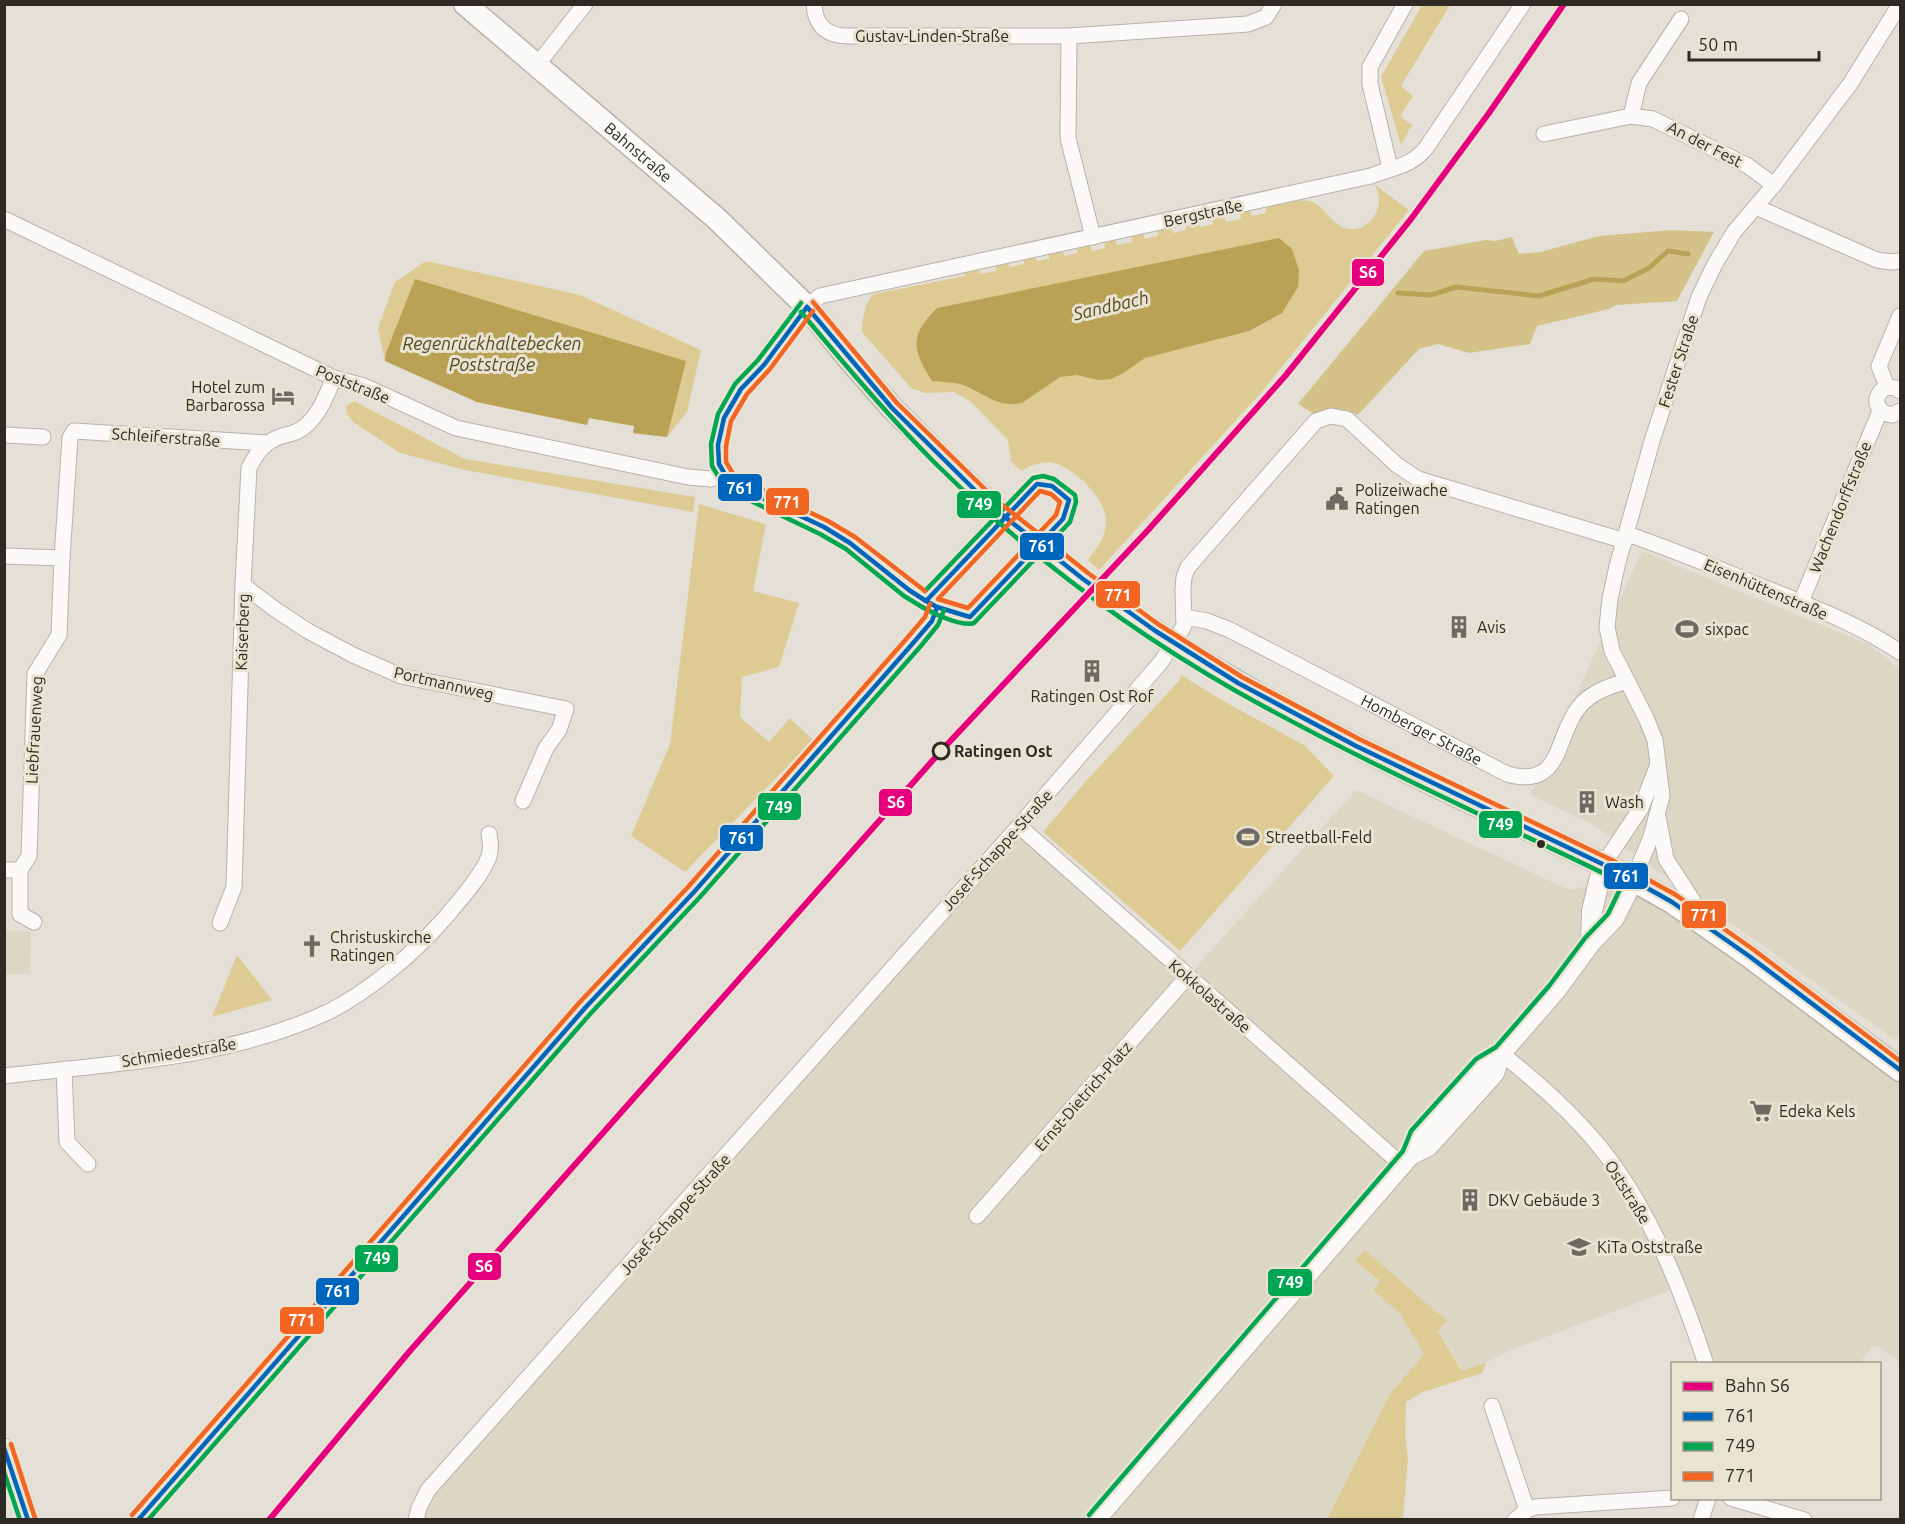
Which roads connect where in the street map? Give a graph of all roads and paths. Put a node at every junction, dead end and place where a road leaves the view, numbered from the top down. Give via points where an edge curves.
1 (465, 4) edge
2 (585, 4) edge
3 (814, 4) edge
4 (1274, 4) edge
5 (1405, 4) edge
6 (1523, 4) edge
7 (1900, 4) edge
8 (1681, 19) dead end
9 (1069, 36) junction
10 (537, 65) junction
11 (1631, 116) junction
12 (1544, 134) dead end
13 (1390, 168) junction
14 (1774, 184) junction
15 (1756, 207) junction
16 (4, 219) edge
17 (1093, 237) junction
18 (1900, 261) edge
19 (807, 307) junction
20 (1900, 316) edge
21 (337, 380) junction
22 (1894, 389) edge
23 (1880, 411) junction
24 (1900, 411) edge
25 (4, 435) edge
26 (43, 437) dead end
27 (70, 438) joint
28 (266, 443) junction
29 (724, 473) junction
30 (1626, 538) junction
31 (4, 556) edge
32 (62, 558) junction
33 (243, 585) junction
34 (1801, 603) junction
35 (1184, 617) junction
36 (1900, 652) edge
37 (1628, 681) junction
38 (1658, 764) junction
39 (523, 801) dead end
40 (1658, 814) junction
41 (1018, 826) junction
42 (489, 834) dead end
43 (1603, 865) junction
44 (4, 870) edge
45 (20, 870) junction
46 (1633, 880) junction
47 (34, 922) dead end
48 (220, 923) dead end
49 (1711, 929) junction
50 (1591, 942) junction
51 (1188, 976) junction
52 (1501, 1053) junction
53 (64, 1069) junction
54 (1900, 1070) edge
55 (4, 1076) edge
56 (1406, 1160) junction
57 (88, 1164) dead end
58 (977, 1216) dead end
59 (1705, 1362) edge
60 (1492, 1406) dead end
61 (4, 1446) edge
62 (1671, 1498) edge
63 (1707, 1500) edge
64 (1738, 1500) edge
65 (1521, 1515) edge
66 (28, 1520) edge
67 (138, 1520) edge
68 (416, 1520) edge
69 (1095, 1520) edge
70 (1701, 1520) edge
71 (1804, 1520) edge

1 - 10 main road, Bahnstraße
2 - 10 street
3 - 9 street, Gustav-Linden-Straße via 822,28 839,36
4 - 9 street, Gustav-Linden-Straße via 1266,17 1248,24
5 - 13 street via 1370,67 1370,84
6 - 13 street, Bergstraße via 1419,157
7 - 14 street, Fester Straße via 1850,84
8 - 11 street via 1639,83
9 - 17 street via 1068,138
10 - 19 main road, Bahnstraße via 717,219
11 - 12 street, An der Fest
11 - 14 street, An der Fest via 1667,125 1748,166
13 - 17 street, Bergstraße via 1371,176
14 - 15 street, Fester Straße
15 - 18 street via 1877,260
15 - 30 street, Fester Straße via 1734,232 1699,297 1652,441
16 - 21 street, Poststraße
17 - 19 street, Bergstraße via 820,296
19 - 29 street via 741,389 724,418 718,445 719,464
19 - 43 main road, bridge via 892,408 990,505 1154,630 1238,683 1356,746
20 - 22 street, Wachendorffstraße via 1879,366
21 - 28 street via 310,420 296,432
21 - 29 street, Poststraße via 364,387 456,428 688,477 711,479
22 - 23 street, Wachendorffstraße via 1878,394
23 - 24 street via 1892,416
23 - 34 street, Wachendorffstraße
25 - 26 street
27 - 28 street, Schleiferstraße via 74,431
27 - 32 street, Liebfrauenweg
28 - 33 street, Kaiserberg via 249,468
29 - 67 street via 730,483 824,526 871,558 909,590 937,607 932,621 694,892 585,1008
30 - 34 street, Eisenhüttenstraße via 1664,546
30 - 35 street, Josef-Schappe-Straße via 1418,479 1347,419 1326,416 1316,421 1188,567 1183,590
30 - 37 street, Fester Straße via 1610,598 1607,627 1612,651
31 - 32 street
32 - 45 street, Liebfrauenweg via 59,635 35,674 29,856
33 - 39 street, Portmannweg via 308,631 401,676 566,709
33 - 48 street, Kaiserberg via 234,887
34 - 36 street, Eisenhüttenstraße via 1881,639
35 - 37 street, Homberger Straße via 1230,630 1521,778 1532,777 1551,764 1578,708 1608,687
35 - 41 street, Josef-Schappe-Straße via 1184,626 1161,662
37 - 38 street, Fester Straße via 1655,740
38 - 40 street, Fester Straße via 1662,796
38 - 43 street via 1641,808
40 - 46 street, Fester Straße
40 - 49 street, Fester Straße via 1666,858
41 - 51 street, Kokkolastraße
41 - 68 street, Josef-Schappe-Straße via 428,1490
42 - 53 street, Schmiedestraße via 490,853 476,879 436,928 414,951 329,1011 230,1046
43 - 46 main road
43 - 50 street via 1592,911
44 - 45 street
45 - 47 street, Liebfrauenweg via 20,914
46 - 49 main road
46 - 50 street via 1614,918
49 - 54 main road
50 - 52 street
51 - 56 street, Kokkolastraße
51 - 58 street, Ernst-Dietrich-Platz
52 - 56 street via 1494,1073 1428,1146
52 - 59 street, Oststraße via 1577,1122 1618,1172 1669,1263
53 - 55 street, Schmiedestraße
53 - 57 street via 67,1142
56 - 69 street
60 - 65 street
61 - 66 street
62 - 65 street via 1551,1505
63 - 70 street
64 - 71 street

